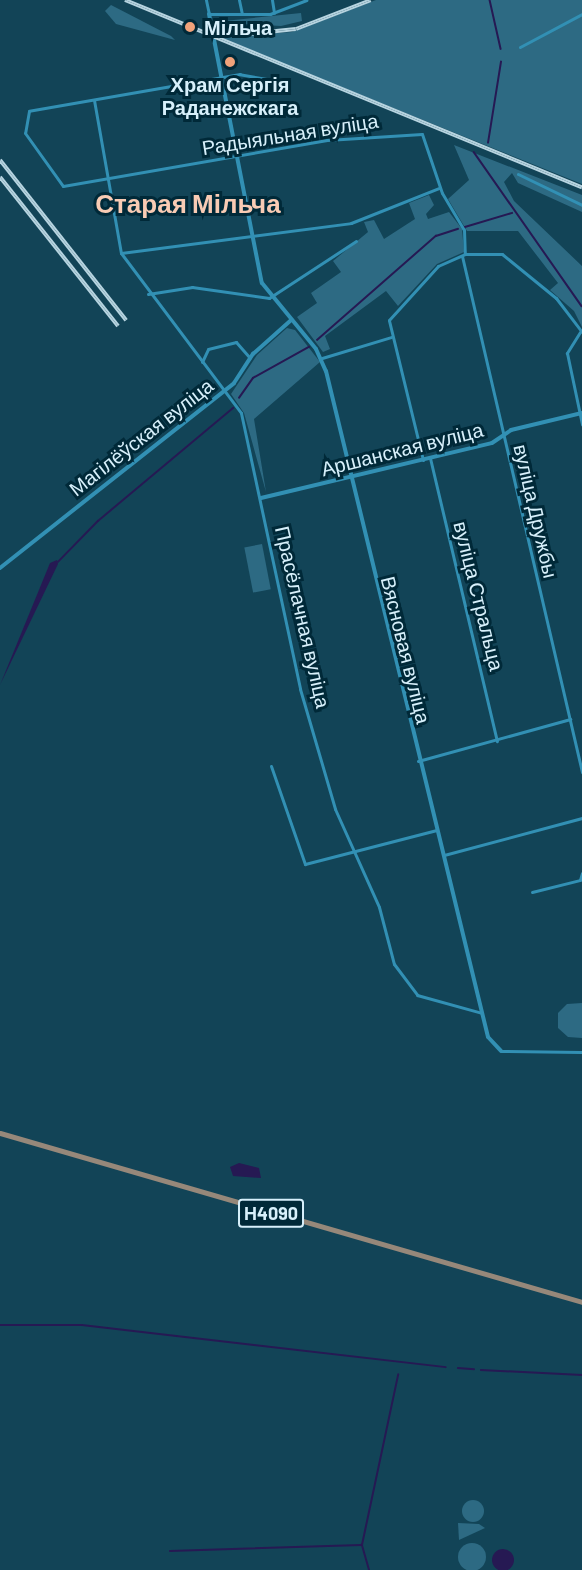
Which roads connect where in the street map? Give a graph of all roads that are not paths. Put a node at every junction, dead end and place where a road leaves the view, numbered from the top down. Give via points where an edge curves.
1 (206, 0) edge
2 (239, 0) edge
3 (272, 0) edge
4 (306, 0) edge
5 (209, 14) junction
6 (242, 14) junction
7 (274, 14) junction
8 (582, 14) edge
9 (520, 48) dead end
10 (222, 76) junction
11 (278, 81) dead end
12 (94, 100) junction
13 (238, 156) junction
14 (518, 174) dead end
15 (110, 180) junction
16 (439, 188) junction
17 (582, 205) edge
18 (254, 236) junction
19 (356, 241) dead end
20 (121, 253) junction
21 (463, 255) junction
22 (148, 294) junction
23 (269, 298) junction
24 (291, 321) junction
25 (581, 332) edge
26 (391, 337) junction
27 (250, 358) junction
28 (322, 358) junction
29 (201, 363) junction
30 (223, 392) junction
31 (581, 414) edge
32 (582, 424) edge
33 (502, 436) junction
34 (430, 458) junction
35 (423, 460) junction
36 (350, 477) junction
37 (261, 498) junction
38 (0, 568) edge
39 (570, 719) junction
40 (497, 741) junction
41 (418, 761) junction
42 (271, 766) dead end
43 (582, 772) edge
44 (582, 818) edge
45 (436, 830) junction
46 (354, 853) junction
47 (442, 856) junction
48 (582, 873) edge
49 (532, 892) dead end
50 (482, 1013) junction
51 (501, 1051) joint
52 (582, 1052) edge
53 (0, 1133) edge
54 (582, 1302) edge

1 - 5 street
2 - 6 street
3 - 7 street
4 - 7 street
5 - 6 street
5 - 10 street
6 - 7 street
8 - 9 street
10 - 11 street
10 - 12 street
10 - 13 street
12 - 15 street
12 - 15 street, Радыяльная вуліца via 29,111 25,133 63,186
13 - 15 street, Радыяльная вуліца
13 - 16 street, Радыяльная вуліца via 377,134 422,134
13 - 18 street
14 - 17 street
15 - 20 street
16 - 18 street via 351,223
16 - 21 street, Радыяльная вуліца via 464,230
18 - 20 street
18 - 23 street
19 - 23 street
20 - 22 street, Прасёлачная вуліца
21 - 25 street via 502,254 553,296
21 - 26 street via 438,266 389,320
21 - 33 street, вуліца Дружбы
22 - 23 street via 192,287
22 - 29 street, Прасёлачная вуліца
23 - 24 street, Вясновая вуліца
24 - 27 street, Магілёўская вуліца
24 - 28 street, Вясновая вуліца
25 - 31 street via 567,353
26 - 28 street
26 - 35 street
27 - 29 street via 236,342 208,349
27 - 30 street, Магілёўская вуліца
28 - 36 street, Вясновая вуліца
29 - 30 street, Прасёлачная вуліца
30 - 37 street, Прасёлачная вуліца via 241,413
30 - 38 street, Магілёўская вуліца
31 - 32 street
31 - 33 street, Аршанская вуліца
33 - 34 street, Аршанская вуліца
33 - 39 street, вуліца Дружбы
34 - 35 street, Аршанская вуліца
34 - 40 street, вуліца Стральца
35 - 36 street, Аршанская вуліца
36 - 37 street, Аршанская вуліца
36 - 41 street, Вясновая вуліца
37 - 46 street, Прасёлачная вуліца via 296,672 335,809
39 - 40 street
39 - 43 street, вуліца Дружбы
40 - 41 street
41 - 45 street, Вясновая вуліца
42 - 46 street via 305,864
44 - 47 street
45 - 46 street
45 - 47 street, Вясновая вуліца
46 - 50 street, Прасёлачная вуліца via 379,907 394,964 410,988 453,1009
47 - 50 street, Вясновая вуліца
48 - 49 street via 580,880
50 - 51 street, Вясновая вуліца via 488,1037
51 - 52 street
53 - 54 main road, Н4090

